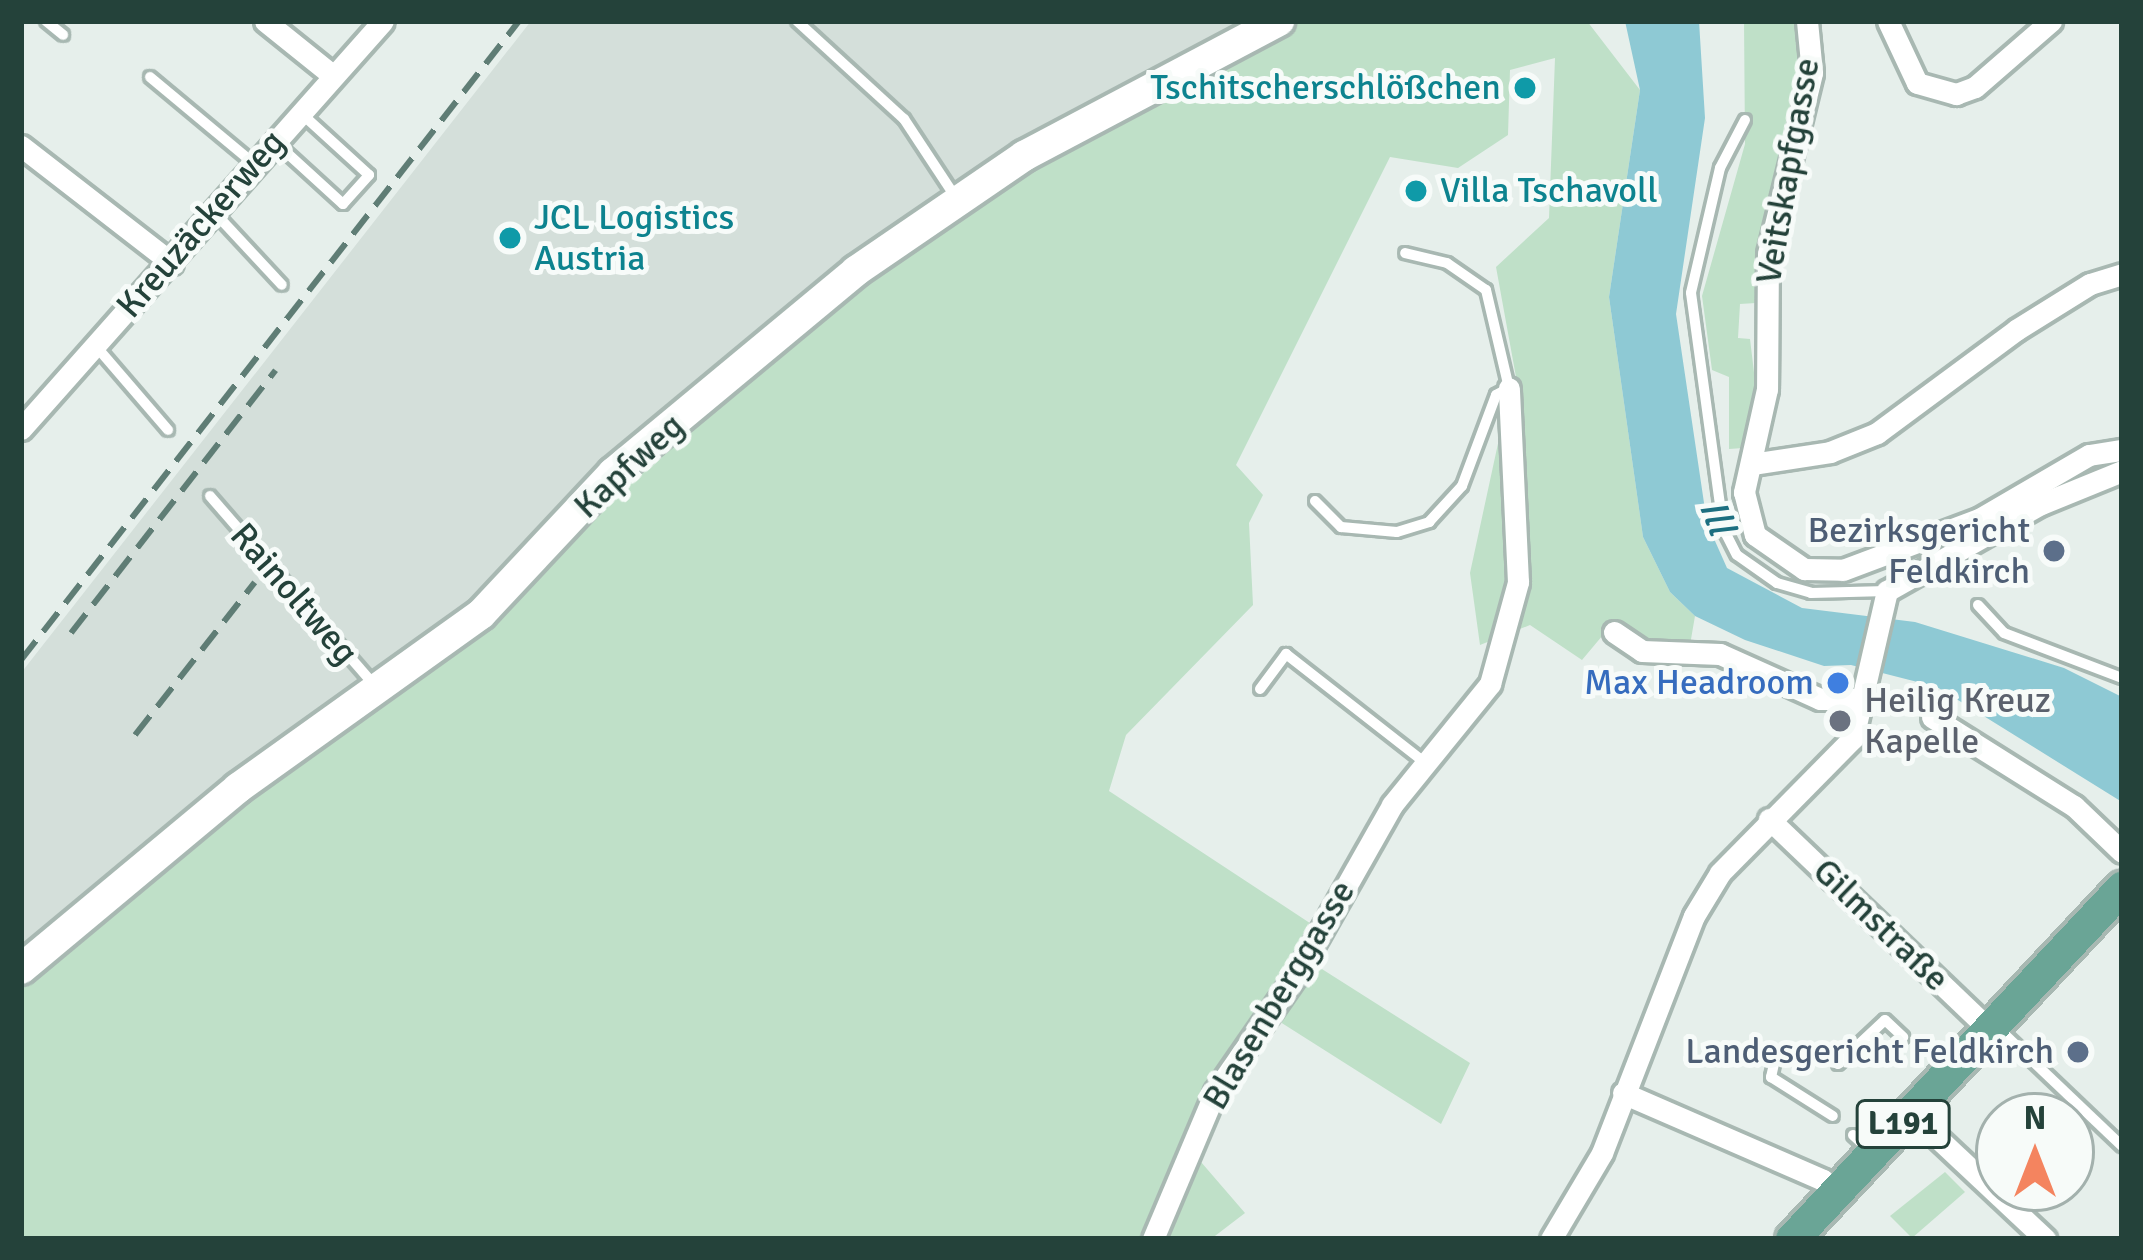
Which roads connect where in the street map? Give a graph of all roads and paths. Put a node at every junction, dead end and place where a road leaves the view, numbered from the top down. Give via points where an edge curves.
1 (46, 21) edge
2 (265, 21) edge
3 (383, 21) edge
4 (797, 21) edge
5 (1279, 21) edge
6 (1807, 21) edge
7 (1888, 21) edge
8 (2050, 21) edge
9 (63, 35) dead end
10 (331, 74) junction
11 (150, 77) dead end
12 (299, 111) junction
13 (1744, 120) dead end
14 (273, 139) junction
15 (21, 146) edge
16 (252, 162) junction
17 (956, 199) junction
18 (213, 210) junction
19 (1405, 254) dead end
20 (172, 262) junction
21 (2122, 274) edge
22 (282, 285) dead end
23 (95, 345) junction
24 (1508, 388) junction
25 (21, 428) edge
26 (168, 430) dead end
27 (2122, 450) edge
28 (1752, 464) junction
29 (2122, 471) edge
30 (209, 496) dead end
31 (1316, 501) dead end
32 (1884, 598) junction
33 (1978, 605) dead end
34 (1613, 632) dead end
35 (2122, 678) edge
36 (1260, 689) dead end
37 (380, 691) junction
38 (1863, 699) junction
39 (1932, 717) dead end
40 (1428, 765) junction
41 (1769, 818) junction
42 (2122, 852) edge
43 (2122, 887) edge
44 (21, 969) edge
45 (1994, 1030) junction
46 (1903, 1037) dead end
47 (1777, 1052) dead end
48 (1838, 1064) dead end
49 (1623, 1093) junction
50 (1912, 1114) junction
51 (1833, 1116) dead end
52 (2122, 1145) edge
53 (1834, 1194) junction
54 (2038, 1237) edge
55 (1154, 1239) edge
56 (1551, 1239) edge
57 (1792, 1239) edge

1 - 9 lane
2 - 10 street
3 - 10 street, Kreuzäckerweg
4 - 17 lane via 904,119
5 - 17 street, Kapfweg
6 - 28 street, Veitskapfgasse via 1812,73 1768,254 1767,389
7 - 8 street via 1917,83 1956,94 1975,87
10 - 12 street, Kreuzäckerweg
11 - 16 lane
12 - 14 street, Kreuzäckerweg
12 - 14 lane via 369,175 343,204
13 - 32 lane via 1720,168 1691,293 1723,529 1737,555 1777,583
14 - 16 street, Kreuzäckerweg
15 - 20 street
16 - 18 street, Kreuzäckerweg
17 - 37 street, Kapfweg via 856,271 613,473 481,614
18 - 20 street, Kreuzäckerweg
18 - 22 lane
19 - 24 lane via 1447,263 1486,290
20 - 23 street, Kreuzäckerweg
21 - 28 street via 2090,284 2016,330 1877,433 1830,452
23 - 25 street, Kreuzäckerweg
23 - 26 lane
24 - 31 lane via 1496,395 1462,486 1429,522 1397,532 1342,527
24 - 40 street, Blasenberggasse via 1513,619 1490,684
27 - 28 street, Veitskapfgasse via 2054,471 1929,543 1823,572 1786,560 1755,535 1744,511
29 - 32 street via 2041,505
30 - 37 lane, Rainoltweg
32 - 38 street
33 - 35 lane via 2005,633
34 - 38 street via 1642,650 1720,654 1820,699
36 - 40 lane via 1286,654
37 - 44 street, Kapfweg via 238,788
38 - 41 street via 1847,746
39 - 42 street via 2074,806
40 - 55 street, Blasenberggasse via 1392,805 1296,974 1215,1092
41 - 45 street, Gilmstraße
41 - 49 street via 1694,916
43 - 45 main road, L191
45 - 50 main road, L191 via 1941,1074
45 - 52 lane
46 - 48 lane via 1885,1020
47 - 51 lane via 1771,1077
49 - 53 street via 1822,1180
49 - 56 street via 1602,1153
50 - 53 main road, L191 via 1863,1144
50 - 54 street
53 - 57 main road, L191

